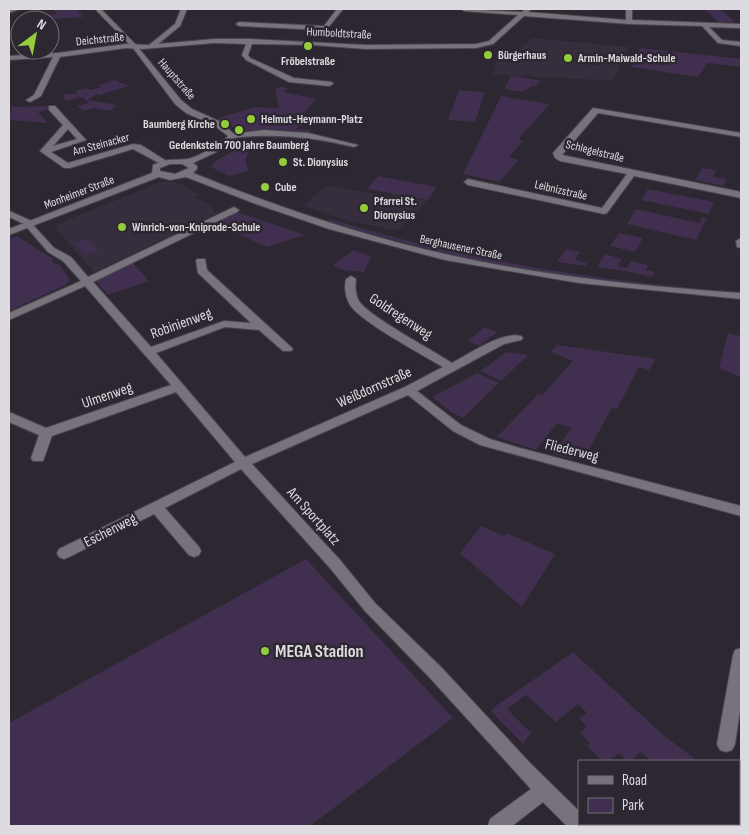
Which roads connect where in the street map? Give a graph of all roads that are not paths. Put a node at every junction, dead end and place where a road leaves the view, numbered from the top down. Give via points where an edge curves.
1 (17, 9) edge
2 (98, 9) edge
3 (184, 9) edge
4 (340, 9) edge
5 (464, 9) edge
6 (629, 9) edge
7 (9, 11) edge
8 (525, 11) edge
9 (629, 22) junction
10 (239, 24) dead end
11 (705, 26) junction
12 (741, 26) edge
13 (326, 28) junction
14 (250, 41) junction
15 (313, 43) junction
16 (741, 44) edge
17 (135, 47) junction
18 (149, 47) junction
19 (60, 55) edge
20 (55, 60) edge
21 (328, 84) dead end
22 (30, 100) dead end
23 (52, 108) dead end
24 (67, 125) junction
25 (741, 134) edge
26 (232, 136) junction
27 (354, 145) dead end
28 (44, 151) junction
29 (164, 162) junction
30 (188, 162) junction
31 (632, 173) junction
32 (158, 174) junction
33 (187, 174) junction
34 (468, 182) dead end
35 (741, 195) edge
36 (234, 210) dead end
37 (9, 214) edge
38 (29, 225) junction
39 (9, 232) edge
40 (201, 261) dead end
41 (351, 279) dead end
42 (86, 282) junction
43 (741, 296) edge
44 (240, 306) junction
45 (9, 317) edge
46 (224, 324) junction
47 (262, 327) junction
48 (517, 338) dead end
49 (287, 349) dead end
50 (149, 352) junction
51 (454, 368) junction
52 (178, 388) junction
53 (409, 390) junction
54 (9, 416) edge
55 (46, 433) junction
56 (38, 458) dead end
57 (243, 463) junction
58 (156, 506) junction
59 (741, 511) edge
60 (194, 550) dead end
61 (64, 553) dead end
62 (741, 655) edge
63 (726, 744) dead end
64 (544, 789) junction
65 (578, 824) edge
66 (497, 826) edge

1 - 7 street
2 - 17 street, Hauptstraße
3 - 18 street via 178,25
4 - 13 street
5 - 8 street
6 - 9 street
8 - 9 street
8 - 15 street, Humboldtstraße via 491,43 476,46 366,47
9 - 11 street
10 - 13 street
11 - 12 street
11 - 16 street via 720,42
13 - 15 street
14 - 15 street, Humboldtstraße
14 - 18 street, Humboldtstraße
14 - 21 street via 245,55 248,60 292,80
17 - 18 street, Humboldtstraße
17 - 19 street, Deichstraße
17 - 26 street, Hauptstraße via 178,102 189,111 218,124
20 - 22 street via 37,96
23 - 24 street, Am Steinacker
24 - 28 street, Am Steinacker
24 - 28 street, Am Steinacker via 82,140
25 - 31 street, Schlegelstraße via 596,110 557,153 563,158
26 - 27 street via 264,131 300,133
26 - 30 street via 226,144
28 - 29 street, Am Steinacker via 67,166 133,146
29 - 30 street
29 - 32 street via 155,169
30 - 33 street via 193,166
31 - 34 street, Leibnizstraße via 604,211
31 - 35 street, Schlegelstraße
32 - 33 street via 175,177
32 - 38 street, Monheimer Straße
33 - 43 street, Berghausener Straße via 310,219 418,251 473,263 641,289
36 - 42 street
37 - 38 street
38 - 39 street, Monheimer Straße
38 - 42 street, Am Sportplatz via 51,250 67,259
40 - 44 street, Robinienweg via 202,270
41 - 51 street, Goldregenweg via 349,289 355,304 378,322
42 - 45 street
42 - 50 street, Am Sportplatz
44 - 46 street, Robinienweg
44 - 47 street, Robinienweg
46 - 47 street, Robinienweg
46 - 50 street, Robinienweg
47 - 49 street, Robinienweg
48 - 51 street, Weißdornstraße via 500,342
50 - 52 street, Am Sportplatz
51 - 53 street, Weißdornstraße
52 - 55 street, Ulmenweg
52 - 57 street, Am Sportplatz
53 - 57 street, Weißdornstraße
53 - 59 street, Fliederweg via 456,428 486,442
54 - 55 street
55 - 56 street
57 - 58 street, Eschenweg
57 - 64 street, Am Sportplatz via 370,607
58 - 60 street
58 - 61 street, Eschenweg
62 - 63 street
64 - 65 street, Am Sportplatz
64 - 66 street

